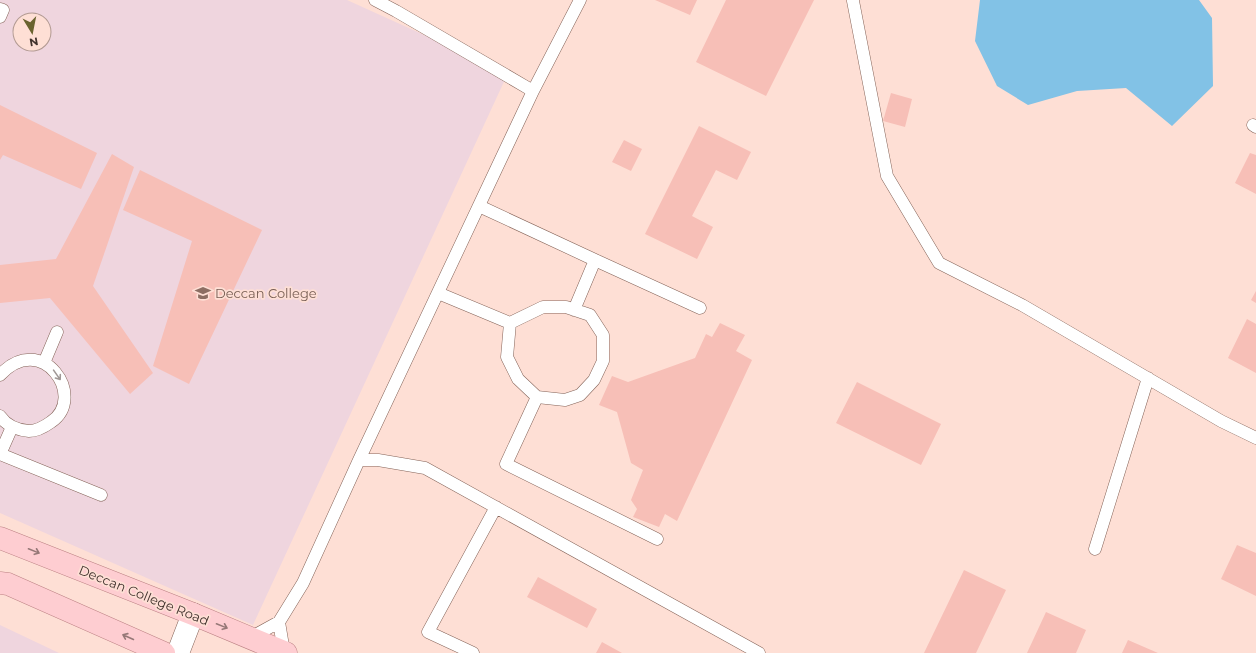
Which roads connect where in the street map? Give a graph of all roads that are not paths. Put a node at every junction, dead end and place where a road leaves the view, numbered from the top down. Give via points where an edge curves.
1 (375, 0) edge
2 (580, 0) edge
3 (853, 1) edge
4 (399, 5) edge
5 (0, 9) edge
6 (0, 16) edge
7 (533, 91) junction
8 (479, 206) junction
9 (595, 260) junction
10 (438, 293) junction
11 (700, 308) dead end
12 (574, 310) junction
13 (510, 324) junction
14 (57, 332) dead end
15 (44, 363) junction
16 (0, 375) edge
17 (1148, 378) junction
18 (537, 397) junction
19 (0, 416) edge
20 (12, 427) junction
21 (1256, 438) edge
22 (359, 460) junction
23 (101, 495) dead end
24 (496, 507) junction
25 (0, 538) edge
26 (657, 539) dead end
27 (1095, 549) dead end
28 (3, 582) edge
29 (193, 614) junction
30 (279, 622) junction
31 (246, 645) edge
32 (164, 653) edge
33 (178, 653) edge
34 (285, 653) edge
35 (473, 653) edge
36 (759, 653) edge

1 - 4 lane
2 - 7 lane
3 - 17 lane via 887,176 939,263 1022,305
4 - 7 lane
5 - 6 lane via 3,10
7 - 8 lane
8 - 9 lane
8 - 10 lane
9 - 11 lane
9 - 12 lane
10 - 13 lane
10 - 22 lane
12 - 13 lane via 566,307 543,307
12 - 18 lane via 590,315 603,335 603,361 594,380 580,395 565,400
13 - 18 lane via 507,357 518,379
14 - 15 lane
15 - 16 lane via 20,361 8,366
15 -> 20 lane via 60,378 64,389 61,411 45,427 34,431
17 - 21 lane via 1221,421
17 - 27 lane
18 - 26 lane via 506,464
19 - 20 lane
20 - 23 lane via 0,454
22 - 24 lane via 378,460 425,468
22 - 30 lane via 304,583
24 - 35 lane via 428,632
24 - 36 lane
25 -> 29 main road, Deccan College Road
32 -> 28 main road
29 -> 31 main road, Deccan College Road
29 - 33 street
30 - 31 lane
30 - 34 lane
31 - 34 main road, Deccan College Road

